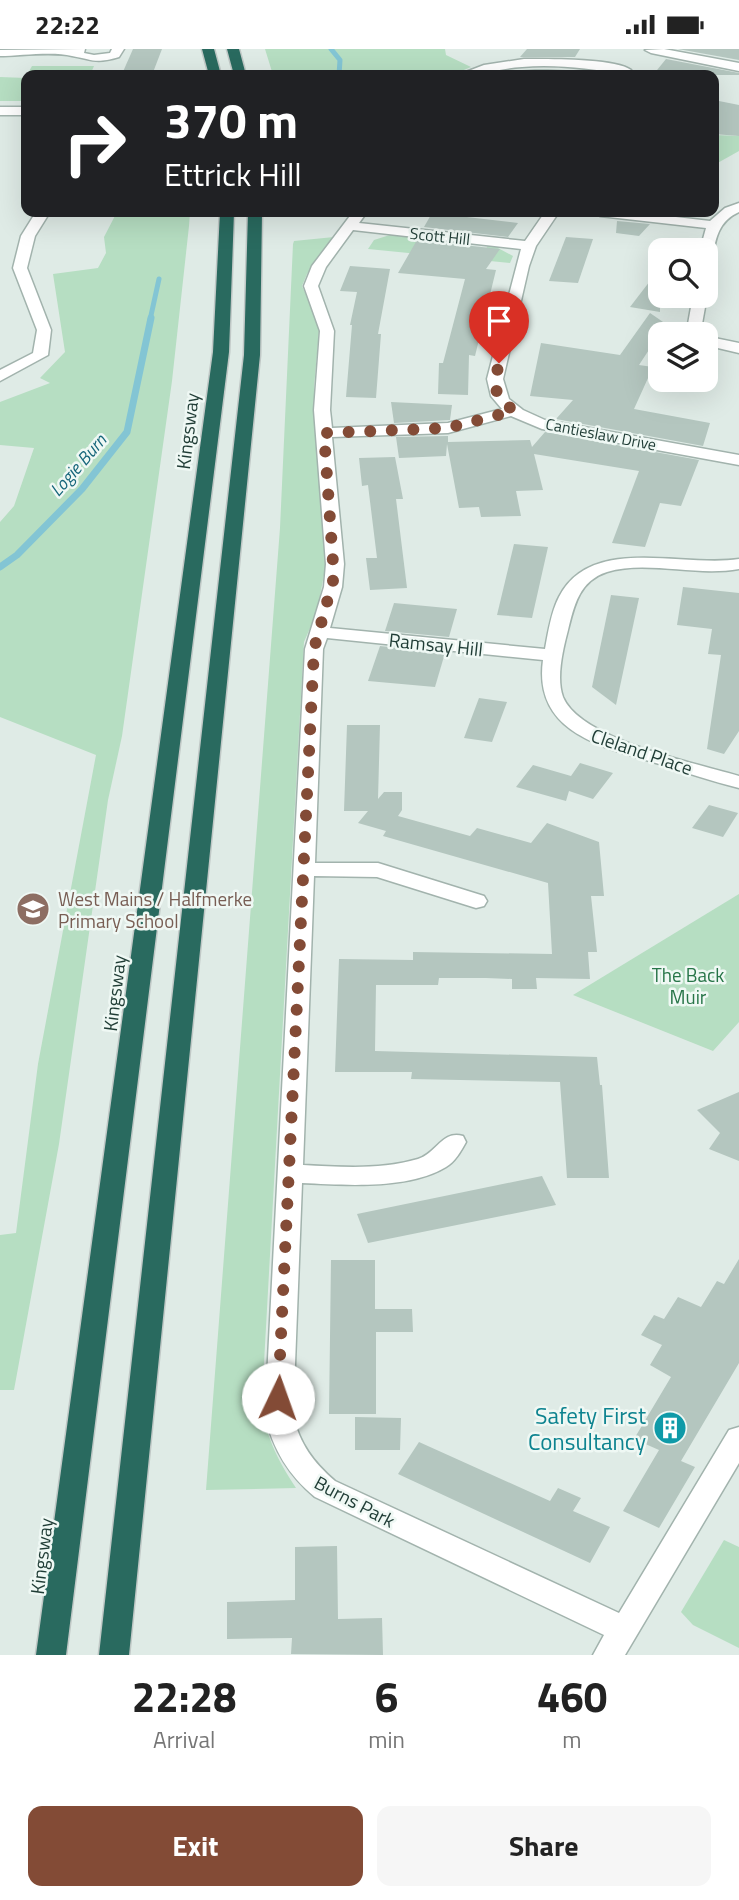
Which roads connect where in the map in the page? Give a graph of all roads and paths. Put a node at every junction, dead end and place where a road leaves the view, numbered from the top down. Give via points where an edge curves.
1 (118, 49) edge
2 (208, 49) edge
3 (233, 49) edge
4 (652, 50) edge
5 (78, 51) edge
6 (0, 53) edge
7 (739, 67) edge
8 (214, 70) edge
9 (239, 70) edge
10 (482, 70) edge
11 (609, 70) edge
12 (627, 70) edge
13 (0, 111) edge
14 (21, 111) edge
15 (739, 207) edge
16 (40, 217) edge
17 (227, 217) edge
18 (255, 217) edge
19 (549, 217) edge
20 (643, 217) edge
21 (355, 219) edge
22 (712, 225) junction
23 (709, 238) edge
24 (529, 246) junction
25 (718, 343) edge
26 (739, 348) edge
27 (0, 376) edge
28 (514, 411) junction
29 (324, 433) junction
30 (739, 460) edge
31 (739, 564) edge
32 (318, 632) junction
33 (555, 656) junction
34 (739, 782) edge
35 (304, 869) junction
36 (476, 901) dead end
37 (454, 1142) dead end
38 (288, 1174) junction
39 (739, 1438) edge
40 (624, 1630) junction
41 (51, 1655) edge
42 (114, 1655) edge
43 (608, 1655) edge

1 - 5 street via 115,55 98,59 85,58
2 - 8 highway
3 - 9 highway
4 - 7 street
4 - 12 street
5 - 6 street
10 - 11 street via 535,62 577,63
13 - 14 street
15 - 22 street via 722,214
16 - 27 street via 28,236 20,268 44,330 40,355
17 - 41 highway, Kingsway via 221,352
18 - 42 highway via 252,355
19 - 24 street
20 - 22 street
21 - 24 street, Scott Hill
21 - 29 street, Burns Park via 312,280 327,331
22 - 23 street
24 - 28 street via 495,379 500,399
25 - 26 street
28 - 29 street via 448,428
28 - 30 street, Cantieslaw Drive via 556,427
29 - 32 street, Burns Park via 334,577
31 - 33 street, Cleland Place via 708,567 644,562 593,572 571,590
32 - 33 street, Ramsay Hill
32 - 35 street, Burns Park
33 - 34 street, Cleland Place via 550,692 563,715 585,732
35 - 36 street via 378,870
35 - 38 street, Burns Park
37 - 38 street via 439,1162 376,1175
38 - 40 street, Burns Park via 278,1398 281,1426 292,1456 306,1475 326,1489
39 - 40 street
40 - 43 street

